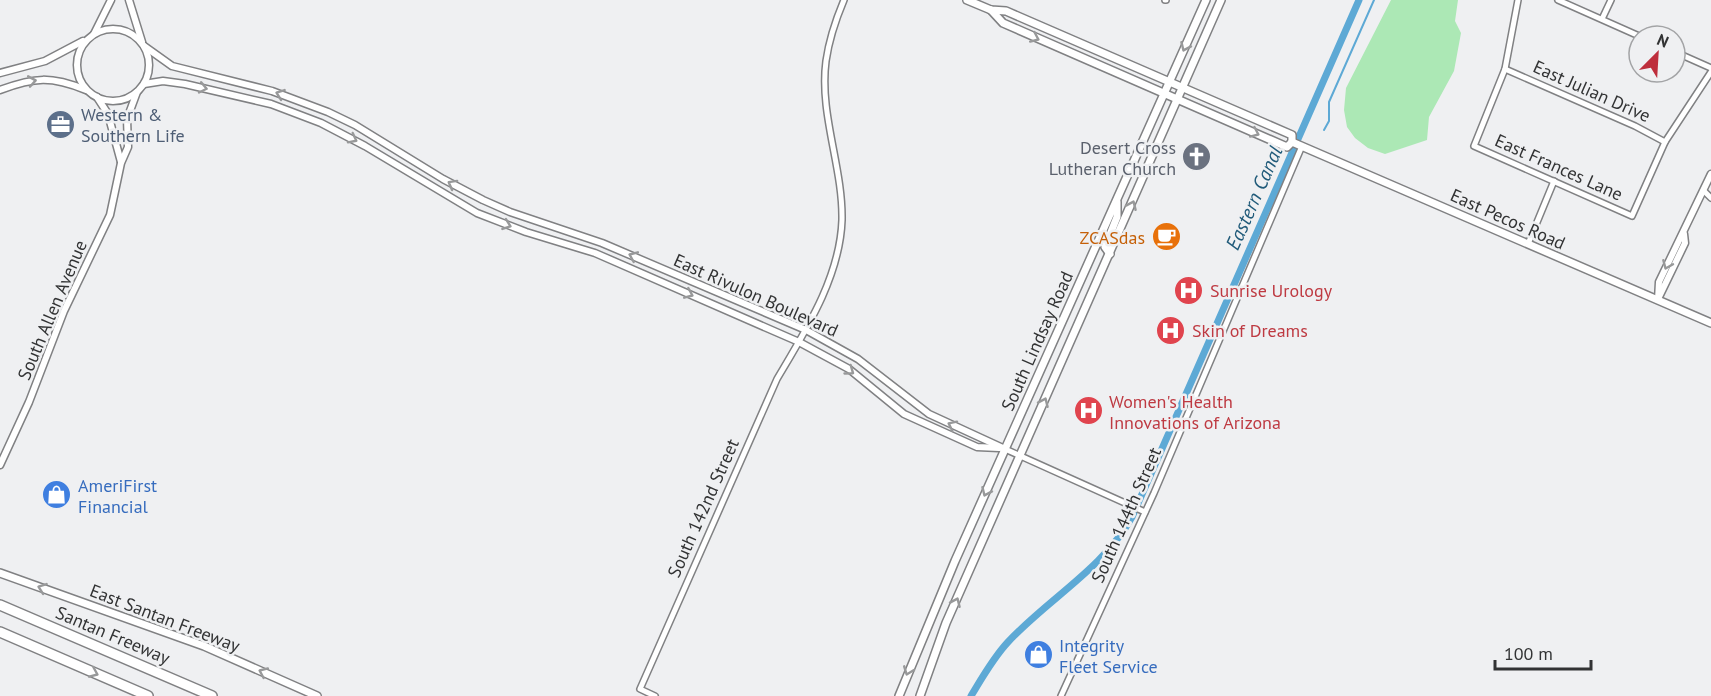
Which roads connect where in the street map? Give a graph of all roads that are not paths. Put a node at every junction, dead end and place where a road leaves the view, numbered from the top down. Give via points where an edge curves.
1 (111, 0) edge
2 (129, 0) edge
3 (844, 0) edge
4 (967, 0) edge
5 (1206, 0) edge
6 (1221, 0) edge
7 (1518, 0) edge
8 (1558, 0) edge
9 (1611, 0) edge
10 (991, 10) junction
11 (1602, 20) junction
12 (1627, 31) edge
13 (91, 35) junction
14 (143, 45) junction
15 (1687, 58) edge
16 (1505, 69) junction
17 (1711, 70) edge
18 (0, 73) edge
19 (1169, 81) junction
20 (144, 84) junction
21 (1182, 86) junction
22 (0, 90) edge
23 (87, 90) junction
24 (137, 92) junction
25 (1163, 94) junction
26 (97, 98) junction
27 (1177, 99) junction
28 (1292, 142) junction
29 (1665, 142) junction
30 (1301, 146) junction
31 (121, 163) junction
32 (1711, 174) edge
33 (1554, 181) junction
34 (1707, 191) edge
35 (1117, 196) junction
36 (1711, 198) edge
37 (1528, 244) junction
38 (1110, 254) junction
39 (1658, 300) junction
40 (1711, 323) edge
41 (806, 330) junction
42 (799, 342) junction
43 (1005, 449) junction
44 (1020, 455) junction
45 (0, 465) edge
46 (1143, 511) junction
47 (0, 573) edge
48 (0, 597) edge
49 (0, 605) edge
50 (36, 620) junction
51 (0, 632) edge
52 (0, 638) edge
53 (40, 650) junction
54 (148, 696) edge
55 (212, 696) edge
56 (317, 696) edge
57 (655, 696) edge
58 (899, 696) edge
59 (920, 696) edge
60 (1061, 696) edge

1 - 13 street
2 - 14 street
3 - 41 street, South 142nd Street via 826,62 826,97 840,180 842,220 830,277
4 - 10 main road, East Pecos Road
5 -> 19 main road, South Lindsay Road
6 - 21 main road, South Lindsay Road
7 - 16 street
8 - 11 street
9 - 11 street
10 - 19 main road, East Pecos Road via 1006,11
10 -> 25 main road, East Pecos Road via 1003,23
11 - 12 street
13 - 14 street via 116,28 127,31
13 - 18 street via 45,61
13 - 23 street via 77,57 76,69
14 - 20 street via 150,65
41 -> 14 street, East Rivulon Boulevard via 602,243 492,204 328,112 272,91 172,66
15 - 17 street
16 - 29 street, East Julian Drive
16 - 33 street, East Frances Lane via 1474,146
17 - 29 street
19 - 21 main road, East Pecos Road
19 - 25 main road, South Lindsay Road
20 - 24 street
20 -> 42 street, East Rivulon Boulevard via 172,81 290,111 365,146 485,216 595,253
21 - 27 main road, South Lindsay Road
21 - 28 main road, East Pecos Road via 1292,135
22 -> 23 street via 50,78
23 - 26 street
24 - 26 street via 118,101
24 - 31 street, South Allen Avenue via 127,118 128,147
25 - 27 main road, East Pecos Road
25 - 35 main road, South Lindsay Road
26 - 31 street, South Allen Avenue via 108,114
27 -> 28 main road, East Pecos Road via 1287,147
38 -> 27 main road, South Lindsay Road
28 - 30 main road, East Pecos Road
29 - 33 street, East Frances Lane via 1632,216
30 - 37 main road, East Pecos Road
30 - 46 street, South 144th Street
31 - 45 street, South Allen Avenue via 106,225 64,311 30,402
32 - 34 street
33 - 37 street
34 - 36 street
34 - 39 street via 1684,234 1685,243
35 - 38 main road via 1117,217 1105,247
35 - 43 main road, South Lindsay Road
37 - 39 main road, East Pecos Road
44 -> 38 main road, South Lindsay Road
39 - 40 main road, East Pecos Road
41 - 42 street, South 142nd Street
43 -> 41 street, East Rivulon Boulevard via 929,414 858,359
42 -> 43 street, East Rivulon Boulevard via 849,369 904,414 977,447
42 - 57 street, South 142nd Street via 747,443 640,689
43 - 44 street
43 -> 58 main road, South Lindsay Road
44 - 46 street
59 -> 44 main road, South Lindsay Road via 946,623
46 - 60 street, South 144th Street
56 -> 47 main road, East Santan Freeway via 204,646
48 - 50 highway
49 - 50 highway, Santan Freeway
50 - 55 highway, Santan Freeway
51 - 53 highway
52 - 53 highway
53 -> 54 highway

